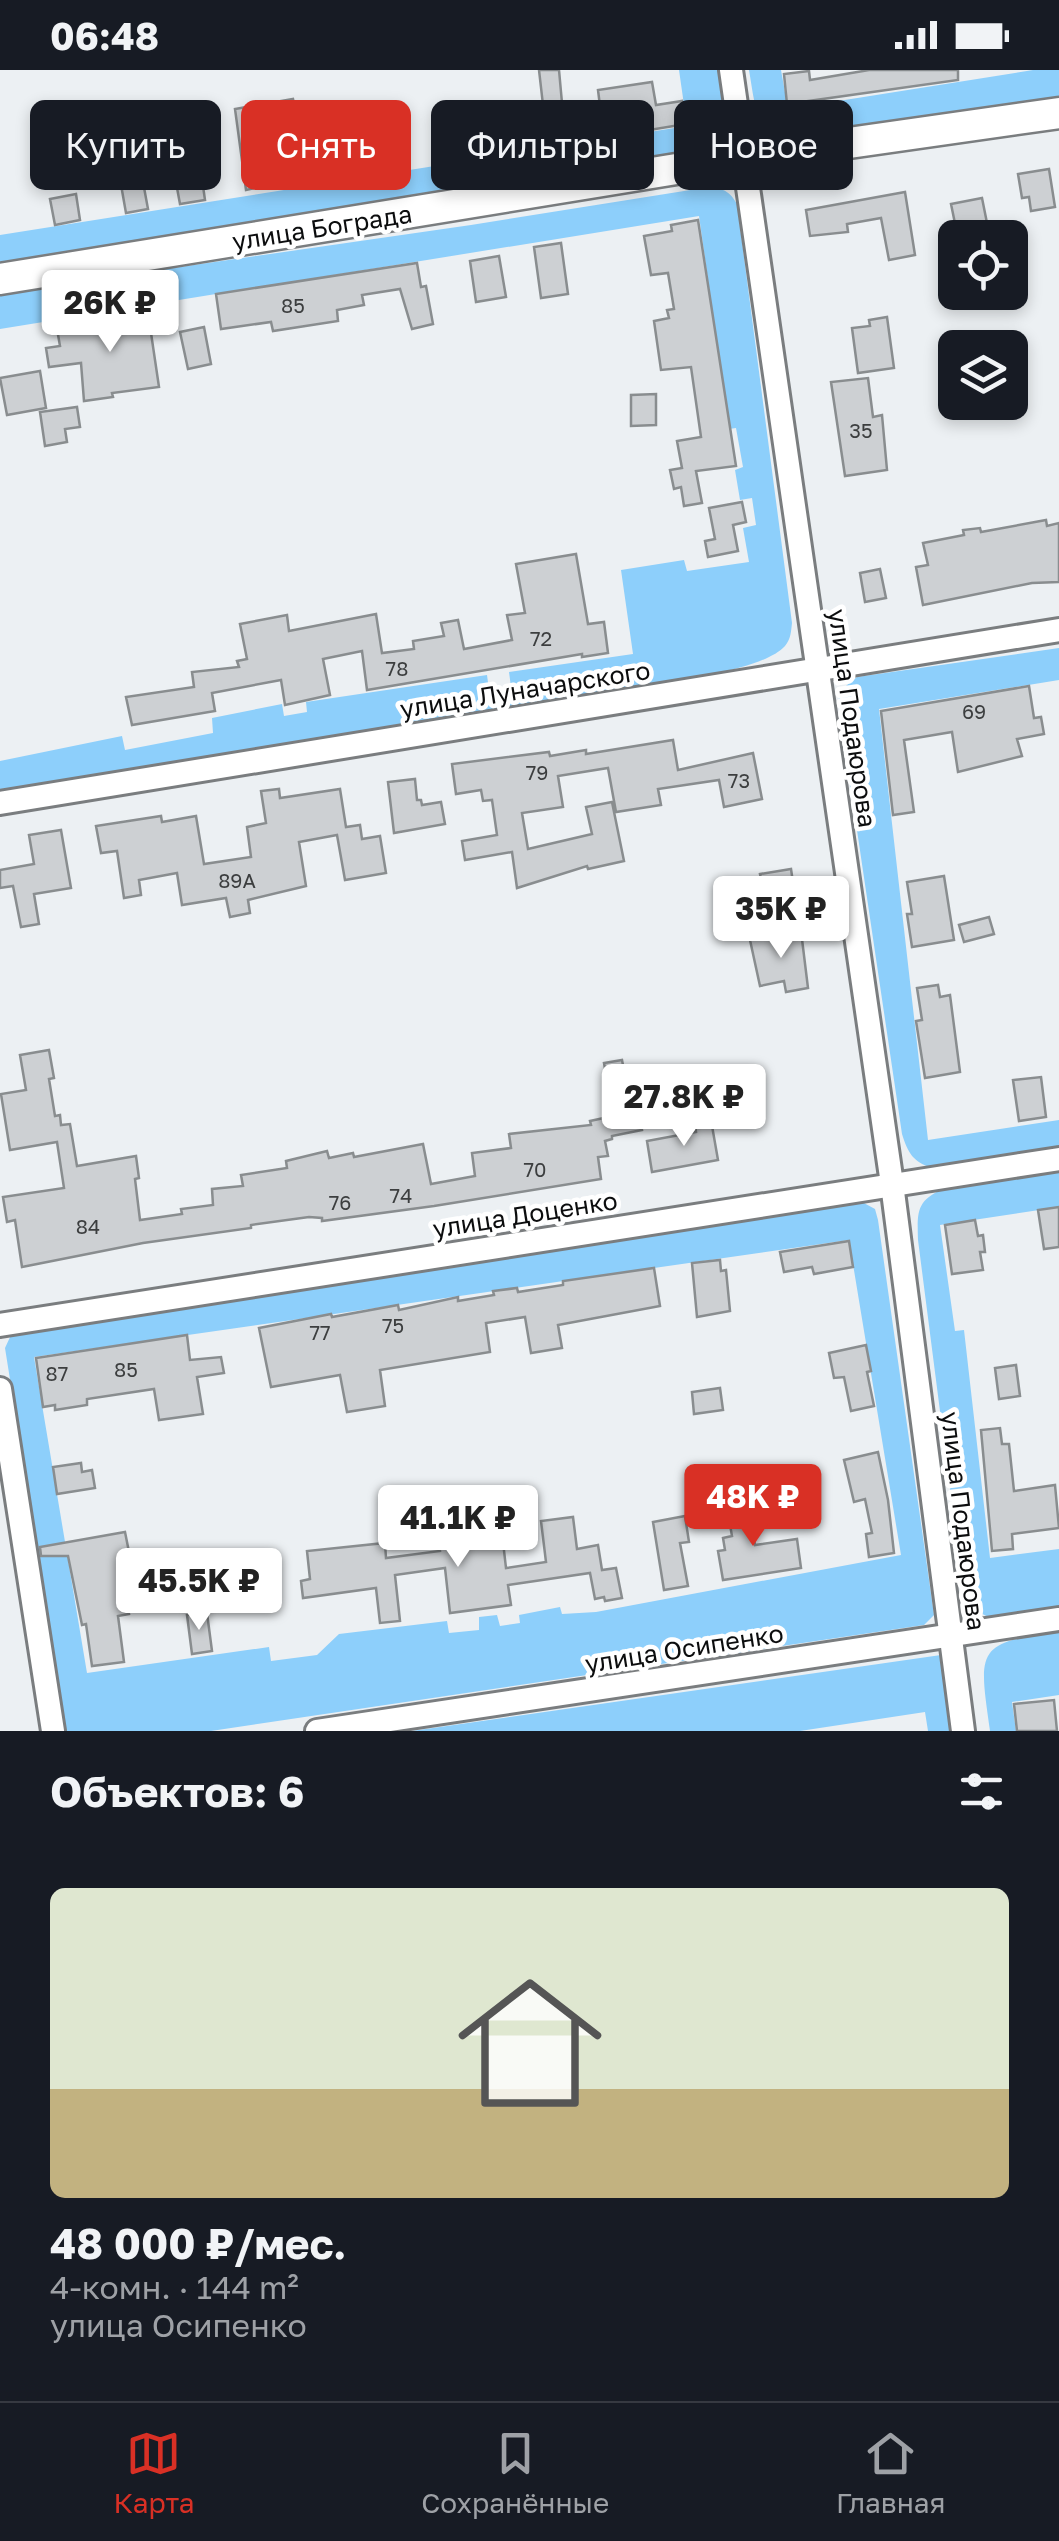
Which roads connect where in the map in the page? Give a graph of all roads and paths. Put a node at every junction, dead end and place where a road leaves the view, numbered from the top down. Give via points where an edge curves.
1 (731, 70) edge
2 (735, 100) edge
3 (1059, 113) edge
4 (853, 142) edge
5 (674, 169) edge
6 (749, 190) edge
7 (0, 279) edge
8 (1059, 630) edge
9 (818, 668) junction
10 (0, 803) edge
11 (1059, 1159) edge
12 (892, 1184) junction
13 (0, 1325) edge
14 (0, 1389) edge
15 (1059, 1619) edge
16 (951, 1636) junction
17 (53, 1731) edge
18 (317, 1731) edge
19 (963, 1731) edge

1 - 2 street, улица Подаюрова
3 - 4 street, улица Бограда
5 - 7 street, улица Бограда
6 - 9 street, улица Подаюрова
8 - 9 street, улица Луначарского
9 - 10 street, улица Луначарского
9 - 12 street, улица Подаюрова
11 - 12 street, улица Доценко
12 - 13 street, улица Доценко
12 - 16 street, улица Подаюрова
14 - 17 street
15 - 16 street, улица Осипенко
16 - 18 street, улица Осипенко
16 - 19 street, улица Подаюрова

